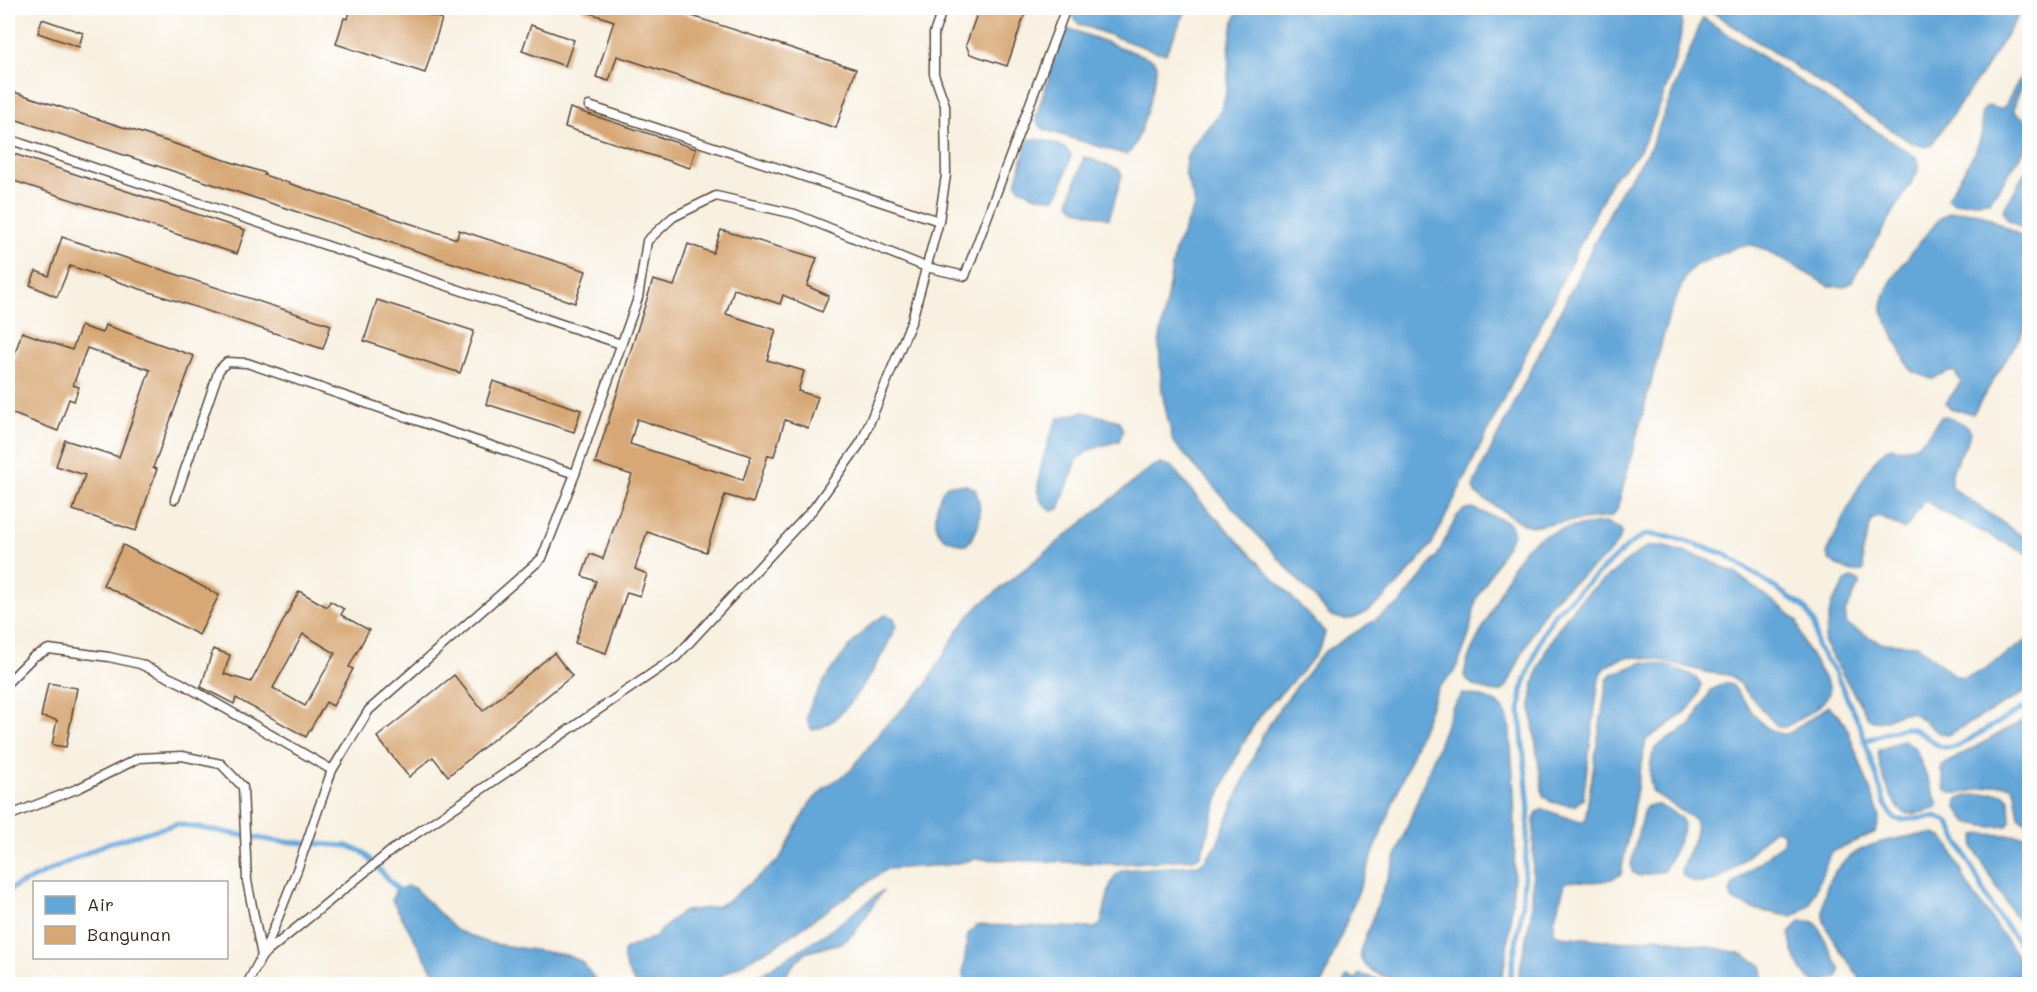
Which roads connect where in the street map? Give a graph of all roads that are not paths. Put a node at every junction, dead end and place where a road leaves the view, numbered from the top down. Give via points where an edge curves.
1 (943, 8) edge
2 (1066, 8) edge
3 (589, 106) dead end
4 (8, 139) edge
5 (939, 221) junction
6 (926, 267) junction
7 (621, 344) junction
8 (575, 474) junction
9 (175, 499) dead end
10 (8, 682) edge
11 (332, 770) junction
12 (8, 816) edge
13 (262, 956) junction
14 (248, 984) edge

1 - 5 lane via 934,33 934,74 945,105 946,175
2 - 6 lane via 964,276
3 - 5 lane
4 - 7 lane
5 - 6 lane
6 - 7 lane via 795,214 717,195 674,218 647,242 638,298
6 - 13 lane via 912,320 862,441 814,508 676,657 392,850
7 - 8 lane
8 - 9 lane via 248,363 227,363 219,369
8 - 11 lane via 542,558 369,710
10 - 11 lane via 33,657 49,649 140,664 181,683
11 - 13 lane
12 - 13 lane via 79,788 139,758 182,756 221,764 243,787 247,881
13 - 14 lane

